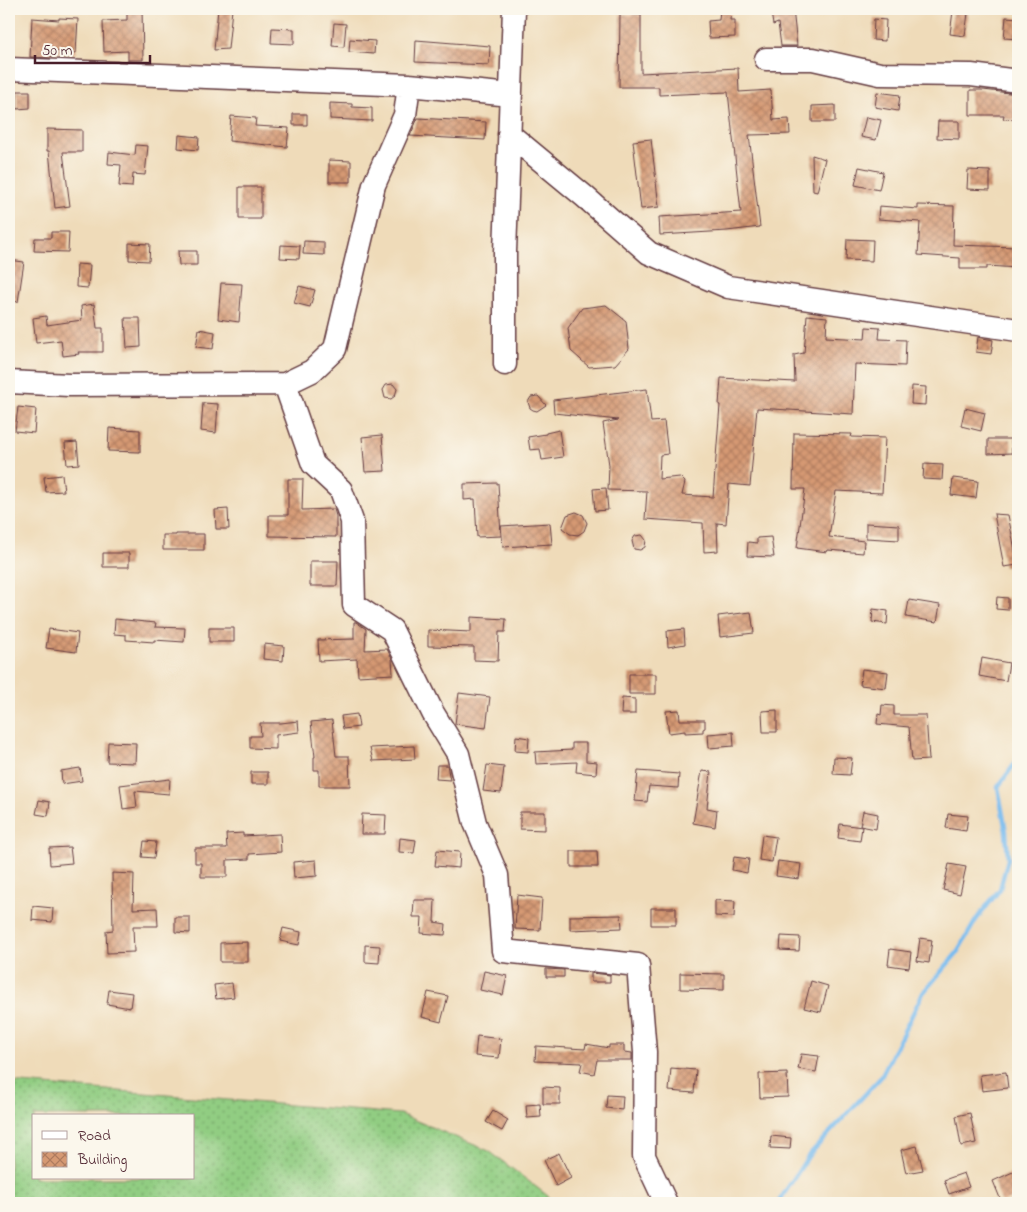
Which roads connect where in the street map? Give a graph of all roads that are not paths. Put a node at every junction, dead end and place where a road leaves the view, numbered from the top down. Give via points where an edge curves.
1 (514, 9) edge
2 (766, 59) dead end
3 (9, 69) edge
4 (1018, 81) edge
5 (410, 85) junction
6 (511, 95) junction
7 (509, 134) junction
8 (1018, 330) edge
9 (505, 364) dead end
10 (9, 382) edge
11 (285, 384) junction
12 (666, 1203) edge

1 - 6 street
2 - 4 street via 813,58 880,74 971,76
3 - 5 street
5 - 6 street
5 - 11 street via 405,115 374,185 335,349 312,371
6 - 7 street
7 - 8 street via 649,254 728,287
7 - 9 street
10 - 11 street via 69,385
11 - 12 street via 314,464 341,490 352,521 354,605 392,630 433,714 458,754 475,823 497,875 503,951 638,965 645,1052 644,1156

